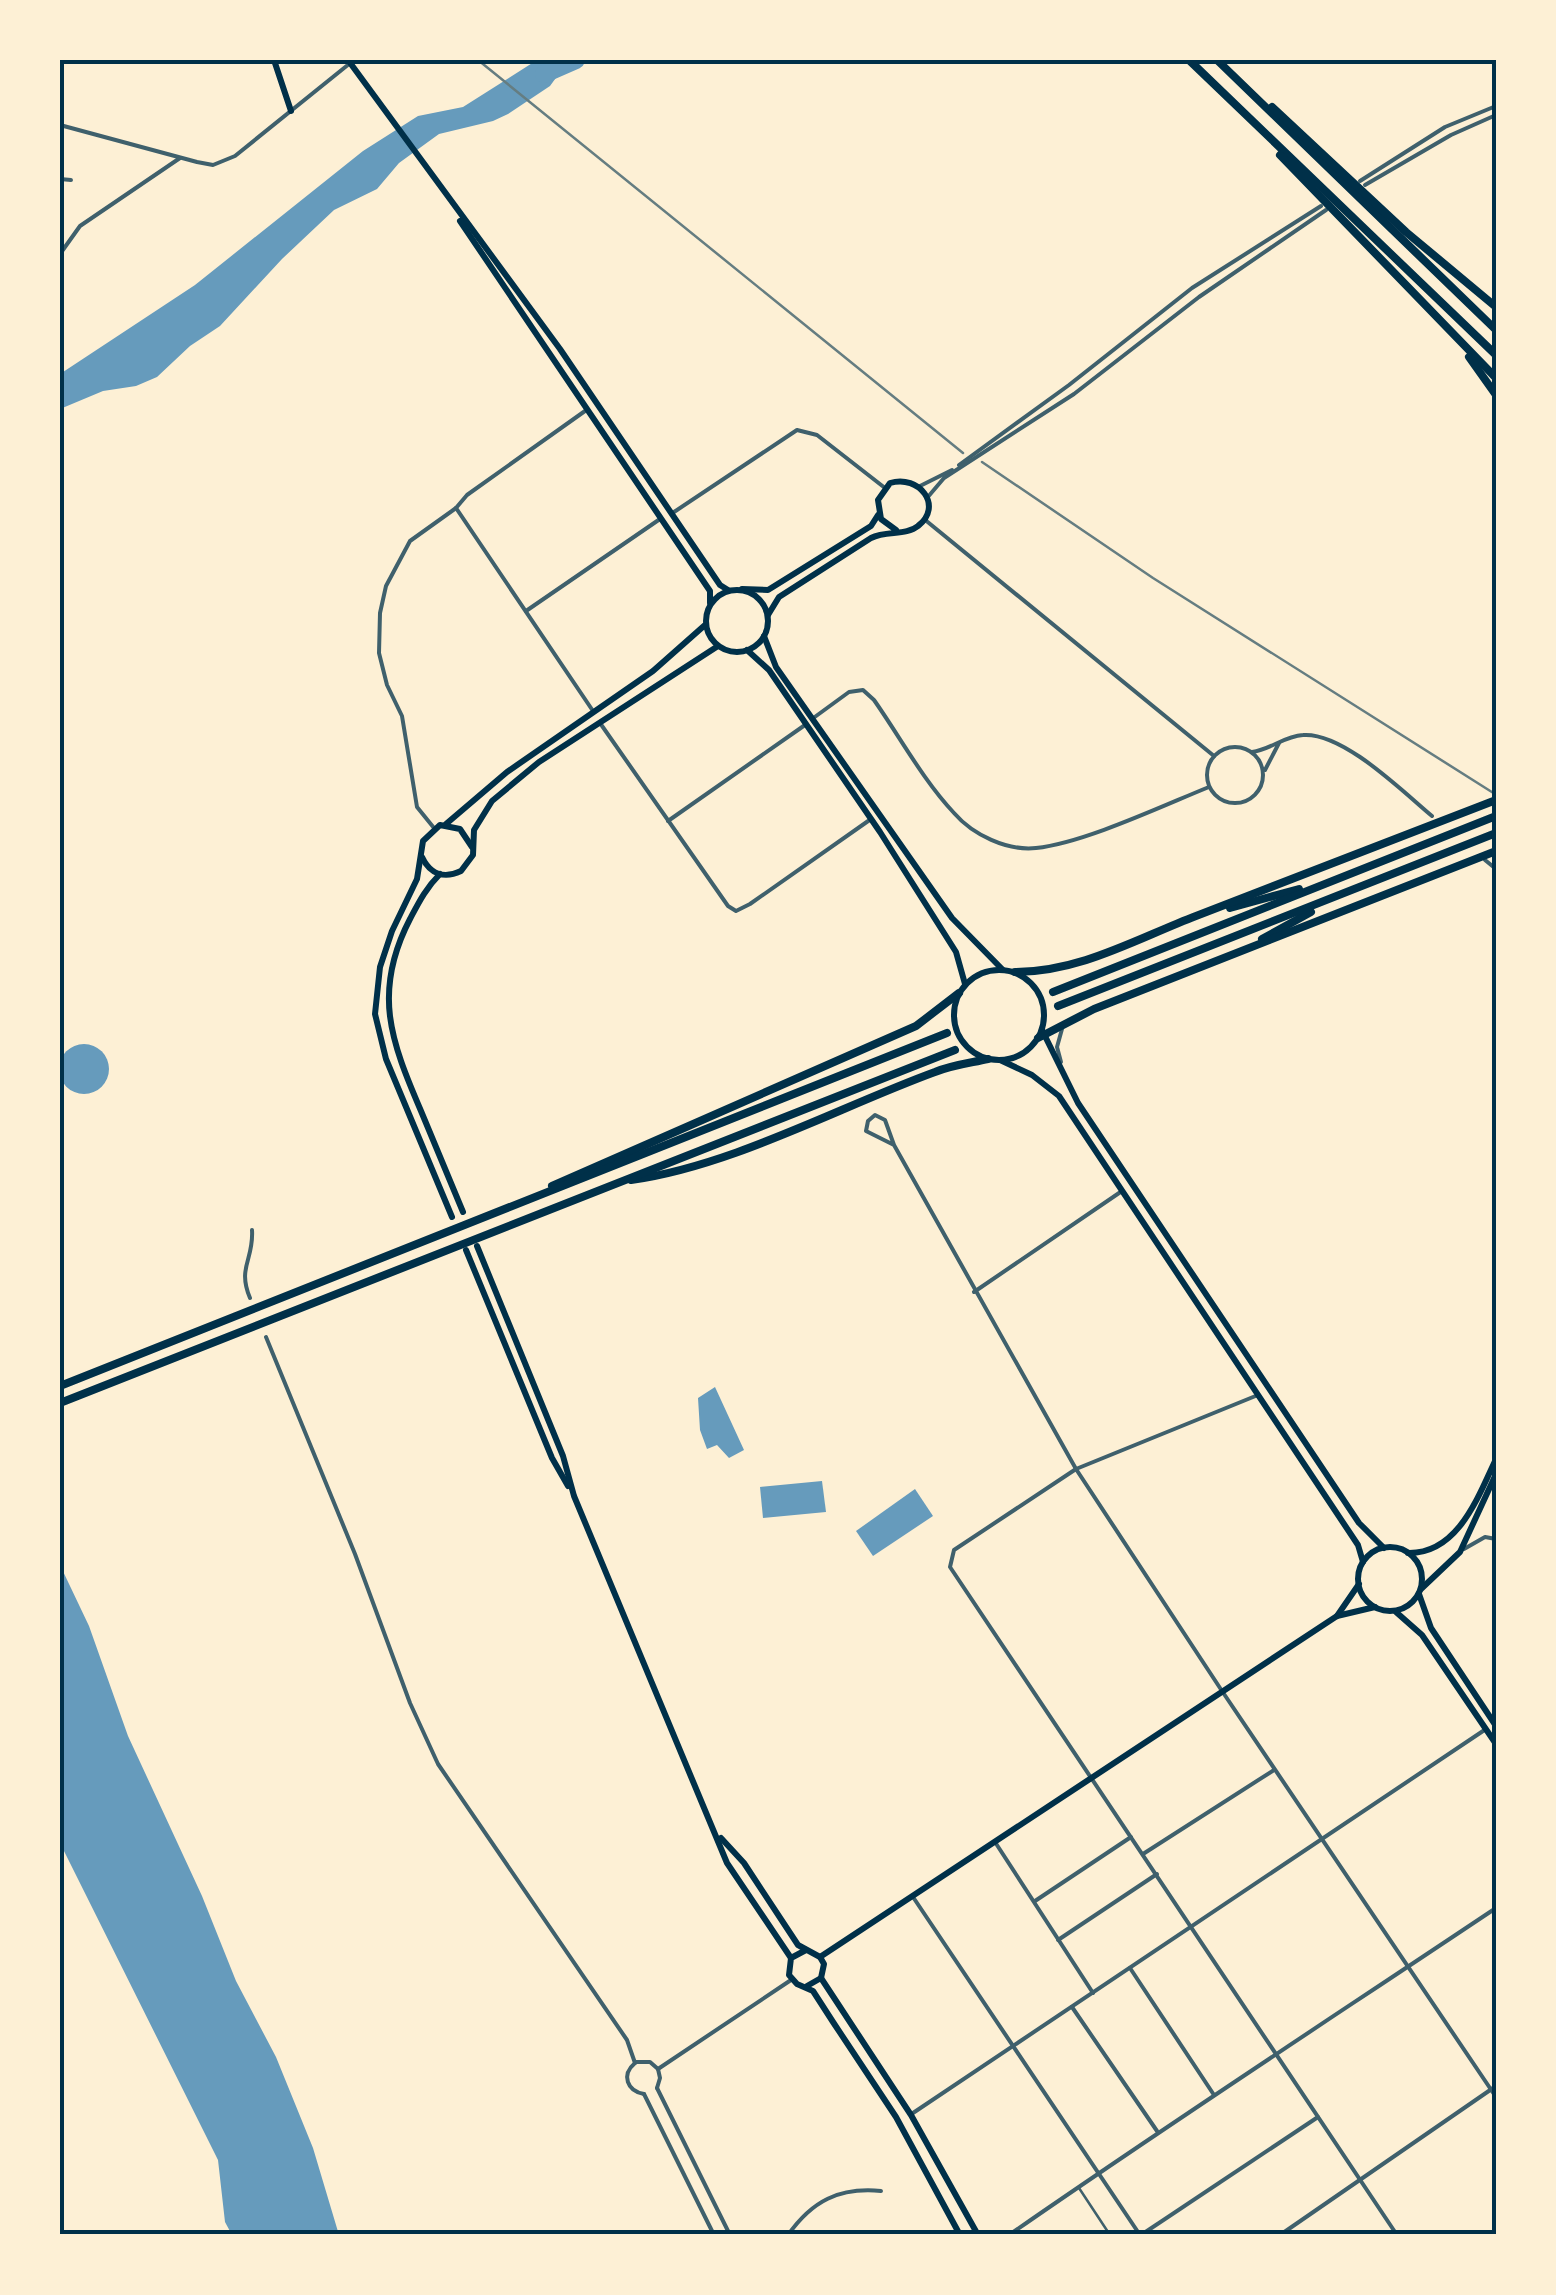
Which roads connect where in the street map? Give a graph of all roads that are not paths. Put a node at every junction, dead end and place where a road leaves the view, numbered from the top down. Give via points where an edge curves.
1 (274, 60) edge
2 (351, 60) edge
3 (1189, 60) edge
4 (1218, 60) edge
5 (1496, 106) edge
6 (290, 110) junction
7 (1496, 115) edge
8 (60, 124) edge
9 (180, 157) junction
10 (60, 179) edge
11 (71, 180) dead end
12 (449, 200) junction
13 (1379, 212) junction
14 (1360, 231) junction
15 (60, 254) edge
16 (1496, 308) edge
17 (1496, 330) edge
18 (1454, 337) junction
19 (1496, 355) edge
20 (1496, 378) edge
21 (1496, 395) edge
22 (586, 410) junction
23 (995, 442) junction
24 (951, 472) junction
25 (917, 485) junction
26 (885, 488) junction
27 (927, 498) junction
28 (456, 508) junction
29 (671, 514) junction
30 (878, 514) junction
31 (660, 519) junction
32 (924, 520) junction
33 (896, 530) junction
34 (728, 590) junction
35 (742, 590) junction
36 (710, 604) junction
37 (526, 611) junction
38 (768, 615) junction
39 (706, 625) junction
40 (764, 636) junction
41 (718, 646) junction
42 (748, 650) junction
43 (594, 712) junction
44 (600, 722) junction
45 (809, 722) junction
46 (1283, 740) junction
47 (1252, 752) junction
48 (1214, 756) junction
49 (1263, 774) junction
50 (1210, 788) junction
51 (1496, 800) edge
52 (1432, 816) dead end
53 (1496, 816) edge
54 (871, 819) junction
55 (668, 821) junction
56 (446, 824) junction
57 (434, 828) junction
58 (1496, 833) edge
59 (472, 847) junction
60 (1496, 851) edge
61 (422, 857) junction
62 (1485, 860) dead end
63 (1496, 869) edge
64 (440, 874) junction
65 (1310, 888) junction
66 (1337, 898) junction
67 (1154, 932) junction
68 (1233, 955) junction
69 (1002, 969) junction
70 (1015, 972) junction
71 (965, 984) junction
72 (1053, 992) dead end
73 (959, 993) junction
74 (1058, 1006) dead end
75 (1086, 1013) junction
76 (947, 1034) dead end
77 (1041, 1034) junction
78 (954, 1050) dead end
79 (988, 1059) junction
80 (1000, 1060) junction
81 (1067, 1086) junction
82 (894, 1145) junction
83 (616, 1182) junction
84 (1122, 1191) junction
85 (513, 1207) junction
86 (462, 1212) dead end
87 (452, 1217) dead end
88 (252, 1230) dead end
89 (477, 1246) dead end
90 (466, 1250) dead end
91 (974, 1292) junction
92 (250, 1298) dead end
93 (266, 1338) dead end
94 (62, 1385) edge
95 (1258, 1395) junction
96 (65, 1401) edge
97 (1496, 1459) edge
98 (1076, 1469) junction
99 (1496, 1474) edge
100 (574, 1496) junction
101 (1496, 1539) edge
102 (1384, 1548) junction
103 (1460, 1552) junction
104 (1408, 1553) junction
105 (1363, 1562) junction
106 (1359, 1584) junction
107 (1420, 1592) junction
108 (1375, 1608) junction
109 (1395, 1611) junction
110 (1337, 1616) junction
111 (1222, 1691) junction
112 (1495, 1723) edge
113 (1486, 1729) junction
114 (1496, 1744) edge
115 (1274, 1770) junction
116 (1092, 1776) junction
117 (717, 1834) junction
118 (1132, 1836) junction
119 (994, 1840) junction
120 (1322, 1840) junction
121 (1143, 1854) junction
122 (1157, 1874) junction
123 (922, 1888) junction
124 (913, 1897) junction
125 (1035, 1901) junction
126 (896, 1906) junction
127 (1496, 1908) edge
128 (1191, 1928) junction
129 (1058, 1940) junction
130 (806, 1950) junction
131 (820, 1957) junction
132 (791, 1958) junction
133 (1409, 1966) junction
134 (1130, 1968) junction
135 (821, 1978) junction
136 (792, 1980) junction
137 (805, 1986) junction
138 (1094, 1993) junction
139 (1072, 2007) junction
140 (1016, 2045) junction
141 (1277, 2056) junction
142 (635, 2062) junction
143 (658, 2069) junction
144 (657, 2088) junction
145 (1494, 2088) edge
146 (644, 2094) junction
147 (1214, 2095) junction
148 (1496, 2097) edge
149 (911, 2115) junction
150 (1318, 2117) junction
151 (1158, 2131) junction
152 (1100, 2172) junction
153 (1359, 2181) junction
154 (1078, 2187) junction
155 (881, 2191) dead end
156 (1138, 2234) edge
157 (714, 2235) edge
158 (730, 2235) edge
159 (788, 2235) edge
160 (960, 2235) edge
161 (978, 2235) edge
162 (1009, 2235) edge
163 (1110, 2235) edge
164 (1280, 2235) edge
165 (1397, 2235) edge

1 - 6 main road
2 - 6 street
2 - 12 main road
3 - 14 highway
4 - 13 highway
5 - 7 street via 1445,127 1362,183
6 - 9 street via 228,160
8 - 9 street
9 - 15 street via 80,226
10 - 11 street
12 - 22 main road
12 - 29 main road
13 - 16 highway
13 - 17 highway
14 - 18 highway
14 - 19 highway
18 - 20 highway
18 - 21 highway
22 - 28 street
22 - 31 main road
23 - 23 street via 1192,288 1324,208 1074,394
23 - 24 street
24 - 25 street
24 - 27 street
25 - 26 main road via 897,481
25 - 27 main road
26 - 29 street via 817,435 792,431
26 - 30 main road
27 - 32 main road
28 - 37 street
28 - 57 street via 410,541 391,573 380,613 379,653 402,716 417,807
29 - 34 main road
30 - 33 main road
30 - 35 main road via 876,523 768,590
31 - 36 main road via 710,591
31 - 37 street
32 - 33 main road via 912,530
32 - 48 street
33 - 38 main road via 871,538 779,597
34 - 35 main road
34 - 36 main road
35 - 38 main road via 759,598
36 - 39 main road
37 - 43 street
38 - 40 main road
39 - 41 main road
39 - 43 main road
40 - 42 main road
40 - 45 main road
41 - 42 main road
41 - 44 main road
42 - 45 main road
43 - 56 main road via 506,772
44 - 55 street
44 - 59 main road via 492,801
45 - 50 street via 863,690 954,814 992,840 1022,848 1069,840
45 - 54 main road
45 - 55 street
45 - 69 main road via 952,918
46 - 47 street
46 - 49 street
46 - 52 street via 1310,734 1338,744
47 - 48 street via 1228,747
47 - 49 street
48 - 50 street via 1207,771
49 - 50 street via 1257,792 1242,802 1223,800
51 - 67 highway
53 - 65 highway
54 - 55 street via 736,910
54 - 71 main road via 956,952
56 - 57 main road
56 - 59 main road via 460,828
57 - 61 main road via 422,841
58 - 66 highway
59 - 64 main road via 468,866
60 - 68 highway
61 - 64 main road
61 - 87 main road via 380,967 375,1014 386,1059
62 - 63 street
64 - 86 main road via 402,934 390,968 389,1011 397,1054
65 - 67 highway
65 - 72 highway
66 - 68 highway
66 - 74 highway
67 - 70 highway via 1083,963
68 - 75 highway
69 - 70 main road
69 - 71 main road
70 - 77 main road via 1041,996
71 - 73 main road
73 - 79 main road via 957,1033
73 - 85 highway via 916,1026
75 - 77 highway
75 - 81 street via 1058,1036
76 - 85 highway
77 - 80 main road via 1023,1054
77 - 81 main road
78 - 83 highway
79 - 80 main road
79 - 83 highway via 940,1070 757,1144
80 - 84 main road via 1059,1096
81 - 102 main road via 1359,1523
82 - 82 street via 885,1120 868,1121 866,1131
82 - 91 street
83 - 96 highway
84 - 91 street
84 - 95 main road
85 - 94 highway
88 - 92 street via 243,1281
89 - 100 main road
90 - 100 main road
91 - 98 street
93 - 142 street via 438,1764 628,2040
95 - 98 street
95 - 105 main road
97 - 104 main road via 1453,1534 1432,1551
98 - 111 street
98 - 116 street via 949,1559 959,1585
99 - 103 main road
100 - 117 main road
101 - 103 street via 1477,1540
102 - 104 main road
102 - 105 main road
103 - 107 main road
104 - 107 main road via 1419,1565
105 - 106 main road
106 - 108 main road
106 - 110 main road
107 - 109 main road
107 - 112 main road via 1431,1628
108 - 109 main road
108 - 110 main road
109 - 113 main road via 1422,1634
110 - 111 main road
111 - 115 street
111 - 116 main road
113 - 114 main road
113 - 120 street
115 - 120 street
115 - 121 street
116 - 118 street
116 - 119 main road
117 - 130 main road
117 - 132 main road via 727,1863
118 - 121 street
118 - 125 street
119 - 123 main road
119 - 125 street
120 - 128 street
120 - 133 street
121 - 122 street
122 - 128 street
122 - 129 street
123 - 124 main road
123 - 126 main road
124 - 126 main road
124 - 140 street
125 - 129 street
126 - 131 main road
127 - 133 street
128 - 134 street
128 - 141 street
129 - 138 street
130 - 131 main road
130 - 132 main road
131 - 135 main road
132 - 136 main road
133 - 141 street
133 - 145 street
134 - 138 street
134 - 147 street
135 - 137 main road
135 - 149 main road
136 - 137 main road
136 - 143 street
137 - 160 main road via 896,2117
138 - 139 street
139 - 140 street
139 - 151 street
140 - 149 street
140 - 152 street
141 - 147 street
141 - 150 street
142 - 143 street
142 - 146 street via 627,2082
143 - 144 street
144 - 146 street
144 - 158 street
145 - 148 street
145 - 153 street
146 - 157 street
147 - 151 street
149 - 161 main road
150 - 153 street
150 - 156 street
151 - 152 street
152 - 154 street
152 - 156 street
153 - 164 street
153 - 165 street
154 - 162 street
154 - 163 lane
155 - 159 street via 826,2198

